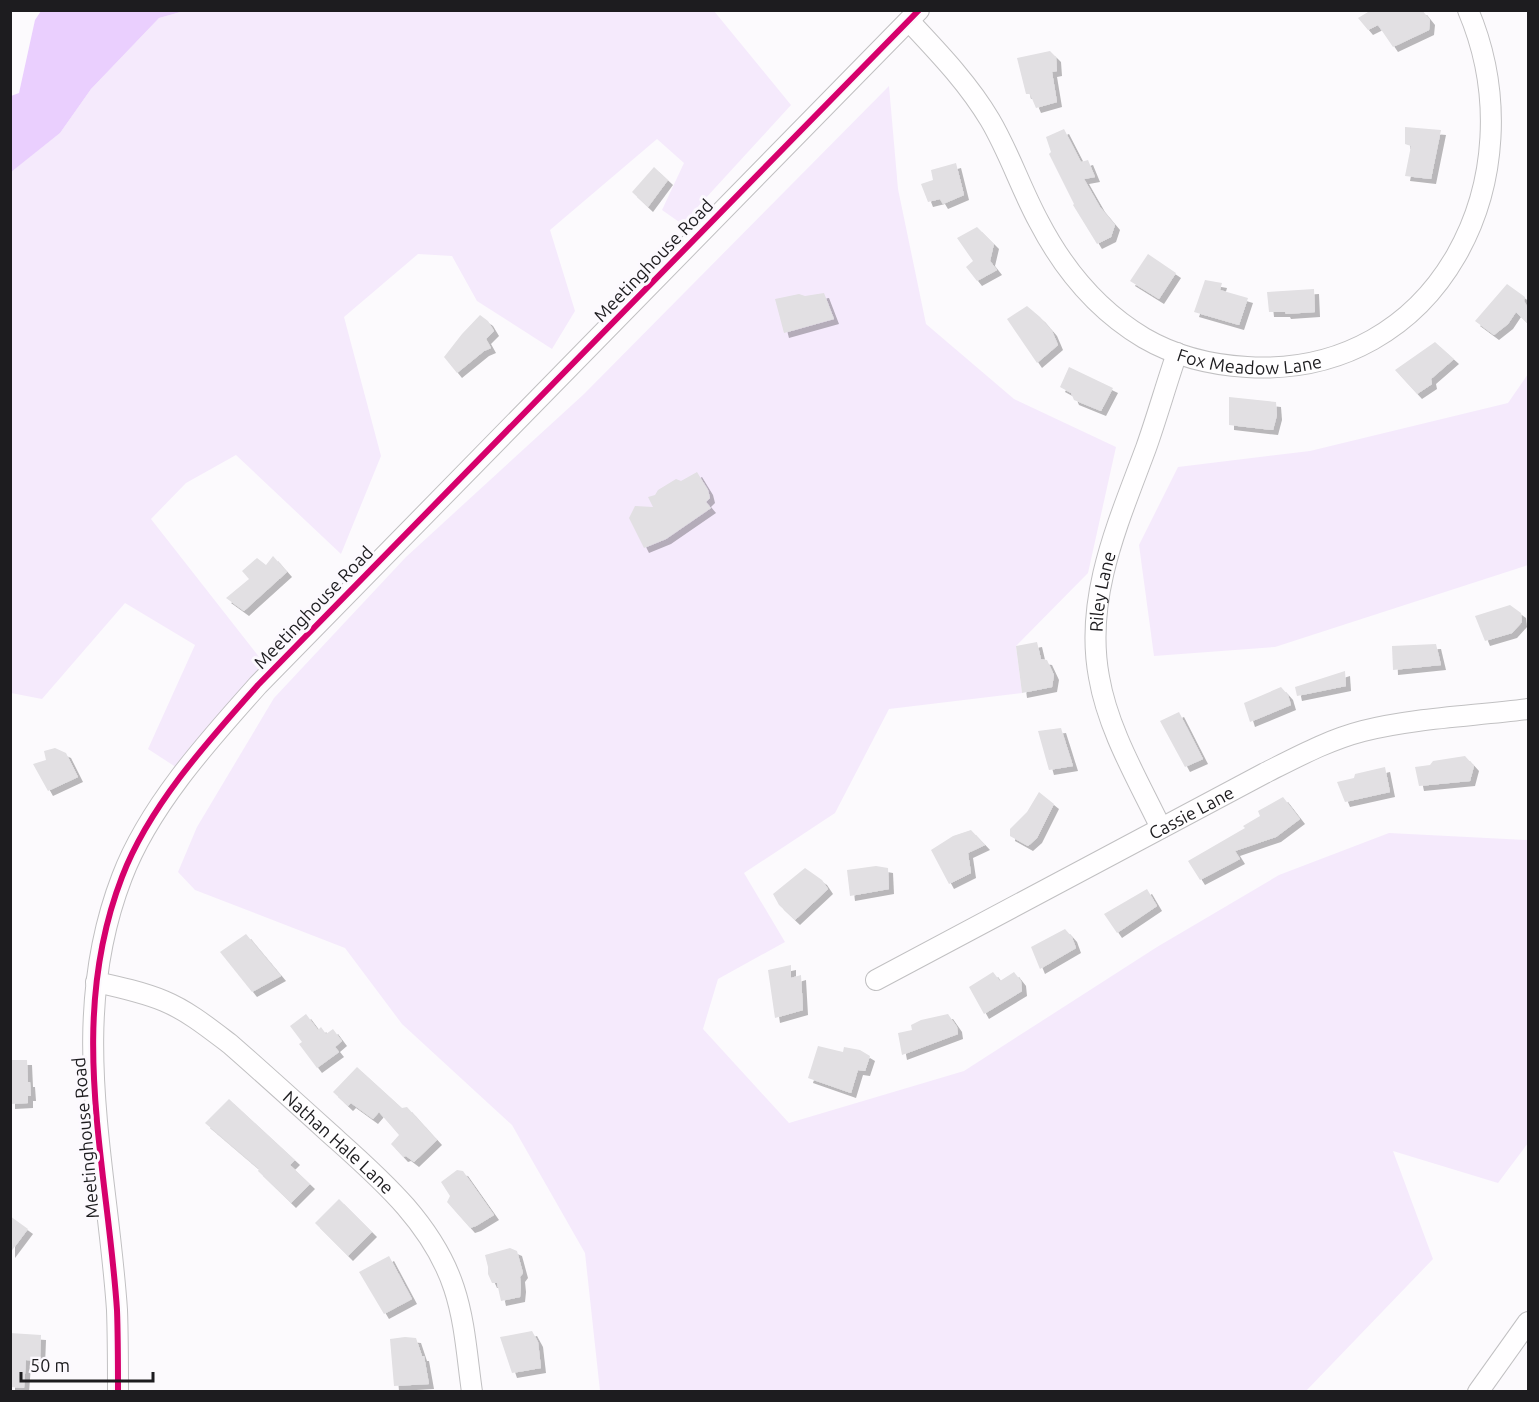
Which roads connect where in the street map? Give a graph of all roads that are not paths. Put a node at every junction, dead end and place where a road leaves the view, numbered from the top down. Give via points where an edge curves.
1 (1468, 10) edge
2 (914, 16) edge
3 (1177, 353) junction
4 (1528, 709) edge
5 (1161, 828) junction
6 (876, 980) dead end
7 (96, 982) junction
8 (1528, 1322) edge
9 (118, 1392) edge
10 (472, 1392) edge
11 (1478, 1392) edge

1 - 3 street, Fox Meadow Lane via 1492,67 1499,105 1499,154 1486,210 1470,246 1442,285 1391,330 1320,361 1253,368
2 - 3 street, Fox Meadow Lane via 977,98 1003,143 1038,221 1071,274 1118,321
2 - 7 street, Meetinghouse Road via 228,718 161,805 131,857 109,915
3 - 5 street, Riley Lane via 1114,535 1102,575 1096,616 1096,659 1111,719
4 - 5 street, Cassie Lane via 1404,724 1329,742
5 - 6 street, Cassie Lane
7 - 9 street, Meetinghouse Road via 95,1112 117,1309
7 - 10 street, Nathan Hale Lane via 165,1001 211,1030 402,1202 432,1243 454,1287 462,1315
8 - 11 street

